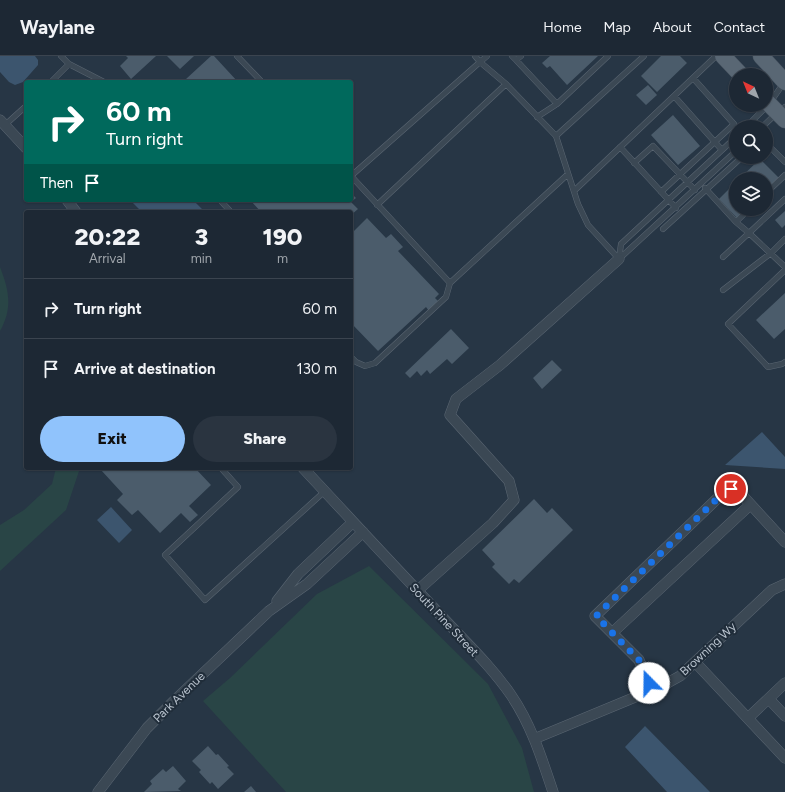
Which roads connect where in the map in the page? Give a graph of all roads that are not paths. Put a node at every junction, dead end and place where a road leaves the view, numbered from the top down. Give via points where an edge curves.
1 (61, 56) edge
2 (238, 56) edge
3 (475, 56) edge
4 (487, 56) edge
5 (512, 56) edge
6 (521, 56) edge
7 (608, 56) edge
8 (644, 56) edge
9 (716, 56) edge
10 (723, 56) edge
11 (761, 56) edge
12 (516, 60) junction
13 (480, 62) junction
14 (70, 64) junction
15 (734, 68) edge
16 (693, 78) junction
17 (53, 80) edge
18 (100, 80) edge
19 (260, 80) edge
20 (785, 82) edge
21 (506, 84) junction
22 (674, 96) junction
23 (557, 104) junction
24 (24, 107) edge
25 (777, 109) edge
26 (537, 117) junction
27 (758, 120) edge
28 (768, 120) edge
29 (3, 123) edge
30 (556, 136) junction
31 (714, 141) junction
32 (729, 144) edge
33 (24, 146) edge
34 (620, 147) junction
35 (722, 150) junction
36 (773, 150) edge
37 (729, 158) edge
38 (785, 162) edge
39 (634, 163) junction
40 (734, 164) edge
41 (568, 174) junction
42 (680, 174) junction
43 (353, 175) edge
44 (785, 175) edge
45 (353, 179) edge
46 (688, 183) junction
47 (701, 184) junction
48 (773, 186) edge
49 (706, 189) junction
50 (695, 190) junction
51 (574, 191) junction
52 (661, 192) junction
53 (785, 199) edge
54 (669, 200) junction
55 (222, 202) edge
56 (377, 205) junction
57 (676, 208) junction
58 (229, 210) edge
59 (742, 216) edge
60 (736, 222) junction
61 (663, 229) dead end
62 (749, 233) junction
63 (785, 239) edge
64 (771, 252) junction
65 (723, 257) dead end
66 (619, 259) junction
67 (785, 269) edge
68 (450, 283) junction
69 (723, 290) dead end
70 (353, 359) edge
71 (785, 362) edge
72 (223, 470) edge
73 (305, 470) edge
74 (325, 491) junction
75 (750, 505) junction
76 (353, 522) junction
77 (363, 532) junction
78 (785, 542) edge
79 (785, 584) edge
80 (417, 591) junction
81 (269, 611) junction
82 (612, 633) junction
83 (695, 662) junction
84 (785, 684) edge
85 (651, 691) junction
86 (769, 698) junction
87 (785, 716) edge
88 (748, 718) junction
89 (534, 739) junction
90 (785, 758) edge
91 (98, 792) edge
92 (553, 792) edge

1 - 14 lane
2 - 19 lane
3 - 13 lane
4 - 13 lane
5 - 12 lane
6 - 12 lane
7 - 23 lane
8 - 30 lane
9 - 16 lane
10 - 15 main road
11 - 20 main road
12 - 23 lane
13 - 21 lane
13 - 43 lane
14 - 17 lane
14 - 18 lane
16 - 22 lane
16 - 31 lane via 734,124
20 - 25 lane
21 - 26 lane
21 - 56 lane
22 - 31 lane
22 - 34 lane
23 - 26 lane
24 - 29 lane
25 - 27 lane
25 - 28 lane
26 - 30 lane
29 - 33 street
30 - 41 lane
31 - 35 lane
31 - 42 lane
32 - 35 lane
34 - 39 lane
34 - 51 lane
35 - 46 lane
36 - 38 lane
37 - 47 lane
39 - 42 lane via 653,146
39 - 52 lane
40 - 49 lane
41 - 51 lane
41 - 68 lane
42 - 46 lane
42 - 52 lane
44 - 48 lane
45 - 56 lane
46 - 50 lane
46 - 54 lane
47 - 49 lane
47 - 50 lane
49 - 60 lane
49 - 61 lane
50 - 57 lane
51 - 66 lane via 588,225
52 - 54 lane
53 - 62 lane
54 - 57 lane
54 - 66 lane via 620,244
55 - 58 lane
56 - 68 lane
57 - 66 lane
59 - 60 lane
60 - 62 lane
62 - 64 lane
62 - 65 lane
63 - 64 lane
64 - 67 lane
64 - 69 lane
66 - 80 street via 500,365 456,399 450,415 508,481 514,500 493,523
67 - 71 lane via 728,324 768,368
68 - 70 lane via 446,297 375,363 365,366
72 - 74 lane via 238,487 165,554 205,600
73 - 74 street, South Pine Street
74 - 76 street, South Pine Street
75 - 78 street
75 - 82 street
75 - 82 street via 736,490 731,489 722,494 596,616
76 - 77 street, South Pine Street
76 - 81 street, Park Avenue via 298,574
77 - 80 street, South Pine Street
77 - 81 street, Park Avenue via 307,584
79 - 83 street, Browning Wy via 772,590
80 - 89 street, South Pine Street via 498,678 512,696
81 - 91 street, Park Avenue via 147,728
82 - 85 street via 639,660
83 - 85 street, Browning Wy via 680,676
83 - 88 street
84 - 86 street
85 - 89 street, Browning Wy
86 - 87 street
86 - 88 street
88 - 90 street
89 - 92 street, South Pine Street

